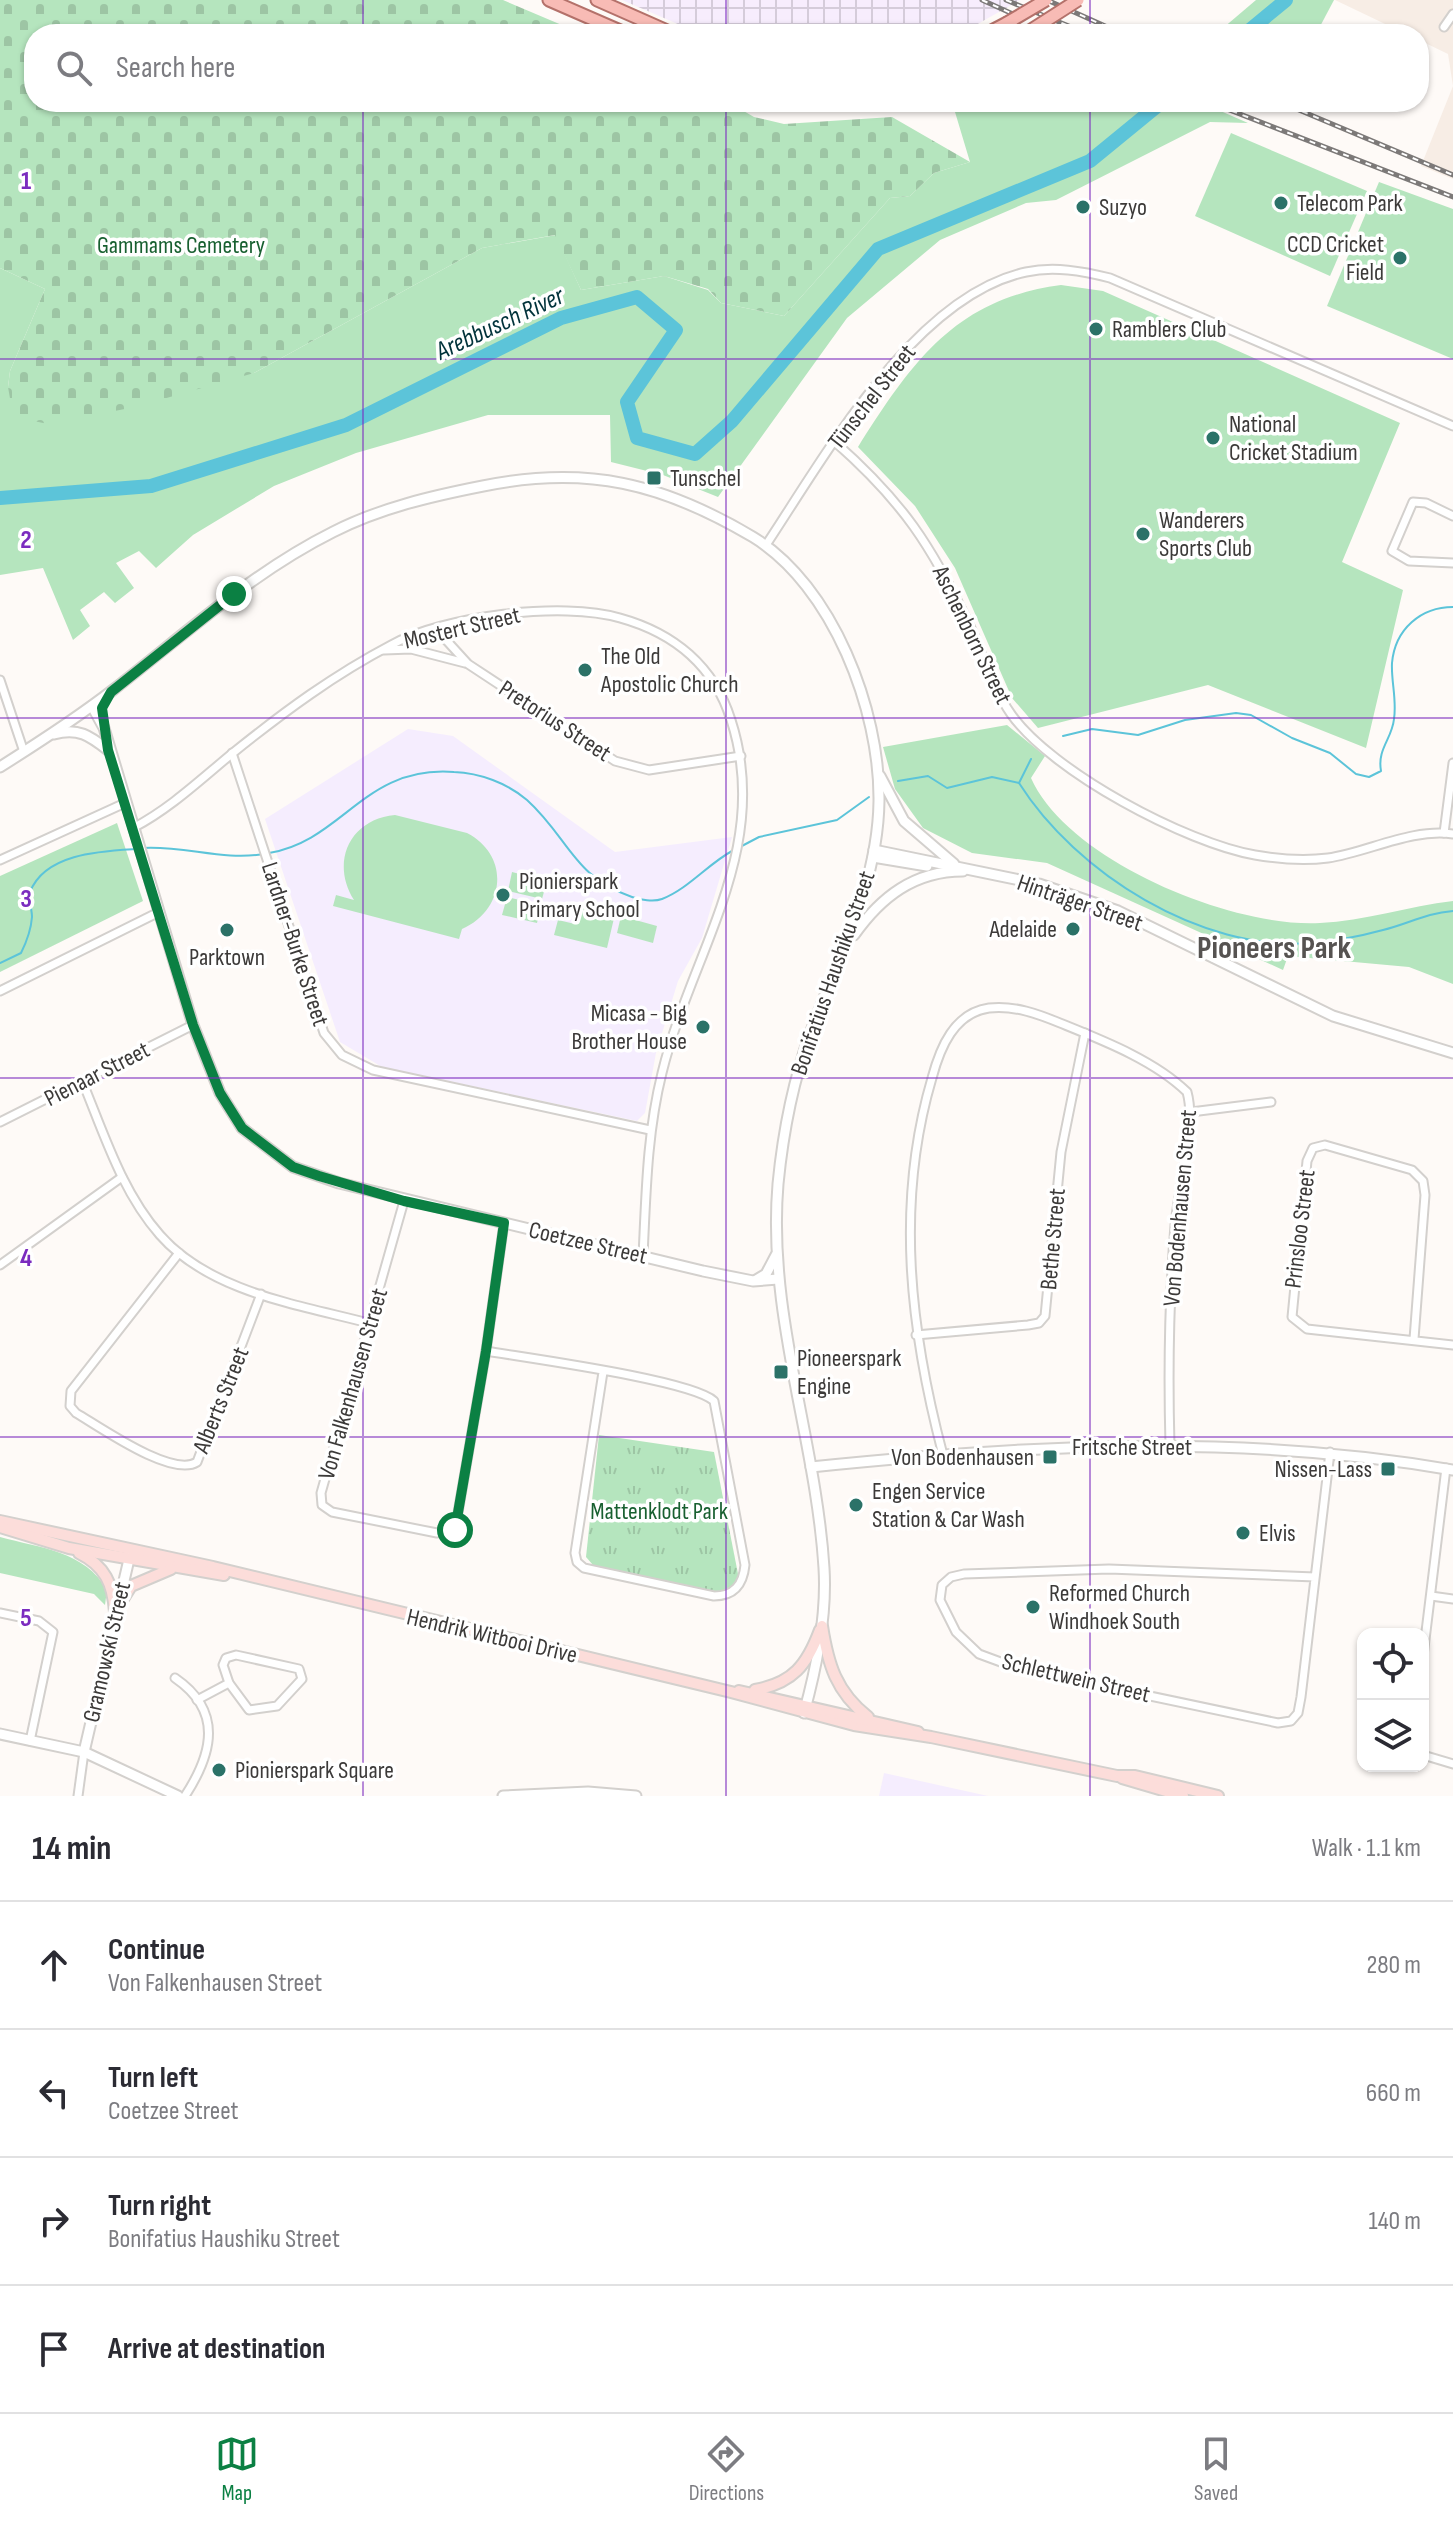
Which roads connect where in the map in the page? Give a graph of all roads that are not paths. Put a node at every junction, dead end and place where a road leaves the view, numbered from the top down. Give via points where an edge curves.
1 (549, 0) edge
2 (597, 0) edge
3 (1046, 0) edge
4 (1078, 0) edge
5 (1453, 14) edge
6 (604, 24) edge
7 (651, 24) edge
8 (1005, 24) edge
9 (1041, 24) edge
10 (1444, 27) dead end
11 (1453, 426) edge
12 (835, 442) junction
13 (1453, 516) edge
14 (766, 545) junction
15 (1453, 563) edge
16 (437, 630) junction
17 (382, 650) junction
18 (468, 664) junction
19 (0, 680) edge
20 (111, 692) junction
21 (92, 706) junction
22 (104, 728) junction
23 (43, 737) junction
24 (108, 750) junction
25 (24, 752) junction
26 (232, 753) junction
27 (741, 756) junction
28 (1453, 763) edge
29 (0, 767) edge
30 (877, 769) junction
31 (125, 803) junction
32 (133, 828) junction
33 (1449, 834) edge
34 (873, 854) junction
35 (0, 860) edge
36 (957, 866) junction
37 (971, 871) junction
38 (159, 912) junction
39 (846, 946) junction
40 (0, 991) edge
41 (193, 1025) junction
42 (1085, 1033) junction
43 (1453, 1053) edge
44 (83, 1083) junction
45 (1271, 1102) dead end
46 (1191, 1112) junction
47 (0, 1122) edge
48 (650, 1130) junction
49 (122, 1177) junction
50 (404, 1201) junction
51 (504, 1223) junction
52 (777, 1252) junction
53 (179, 1253) junction
54 (643, 1256) junction
55 (0, 1265) edge
56 (778, 1279) junction
57 (753, 1281) junction
58 (261, 1294) junction
59 (780, 1299) junction
60 (372, 1324) junction
61 (916, 1335) junction
62 (1414, 1339) junction
63 (1453, 1345) edge
64 (486, 1351) junction
65 (603, 1372) junction
66 (1170, 1446) junction
67 (1330, 1452) junction
68 (943, 1455) junction
69 (811, 1467) junction
70 (1449, 1469) edge
71 (0, 1521) edge
72 (0, 1527) edge
73 (69, 1548) junction
74 (130, 1556) junction
75 (172, 1569) junction
76 (1315, 1577) junction
77 (254, 1579) junction
78 (1431, 1596) junction
79 (1453, 1599) edge
80 (115, 1612) junction
81 (0, 1613) edge
82 (822, 1626) junction
83 (1427, 1628) edge
84 (175, 1678) dead end
85 (229, 1683) junction
86 (749, 1691) junction
87 (731, 1692) junction
88 (197, 1700) junction
89 (805, 1710) junction
90 (870, 1718) junction
91 (0, 1734) edge
92 (931, 1737) junction
93 (30, 1741) junction
94 (84, 1752) junction
95 (1429, 1757) edge
96 (1453, 1764) edge
97 (1117, 1776) junction
98 (1173, 1794) edge
99 (528, 1795) edge
100 (78, 1796) edge
101 (178, 1796) edge
102 (185, 1796) edge
103 (503, 1796) edge
104 (636, 1796) edge
105 (1183, 1796) edge
106 (1218, 1796) edge

1 - 6 main road
2 - 7 main road
3 - 8 main road, bridge
4 - 9 main road, bridge
5 - 10 street
11 - 12 street, Tünschel Street via 1136,288 1091,274 1046,269 995,283 934,324 894,362
12 - 14 street, Tünschel Street
12 - 33 street, Aschenborn Street via 879,481 921,535 1012,716 1078,773 1137,811 1208,843 1283,859 1328,858
13 - 15 street via 1413,502 1392,551 1409,561
14 - 20 street, Bonifatius Haushiku Street via 692,505 649,489 586,477 521,478 441,494 374,515 306,547 234,594
14 - 30 street, Bonifatius Haushiku Street via 811,591 835,630 858,685
16 - 17 street, Mostert Street
16 - 18 street, Pretorius Street
16 - 27 street, Mostert Street via 509,613 584,610 652,629 677,643 712,679 724,698
17 - 18 street, Pretorius Street via 411,649
17 - 26 street, Mostert Street via 317,687
18 - 27 street, Pretorius Street via 627,766 668,768
19 - 25 street
20 - 21 street, Bonifatius Haushiku Street
20 - 22 street via 102,708
21 - 22 street, Coetzee Street
21 - 23 street, Bonifatius Haushiku Street
22 - 24 street, Coetzee Street
23 - 24 street via 78,730
23 - 25 street, Bonifatius Haushiku Street
24 - 31 street, Coetzee Street
25 - 29 street, Bonifatius Haushiku Street
26 - 32 street, Mostert Street via 179,799
26 - 48 street, Lardner-Burke Street via 324,1033 342,1055 373,1070
27 - 48 street, Mostert Street via 743,828 731,879 674,1031
28 - 33 street
30 - 34 street, Bonifatius Haushiku Street
30 - 36 street via 904,821
31 - 32 street, Coetzee Street
31 - 35 street
32 - 38 street, Coetzee Street
34 - 36 street, Hinträger Street
34 - 37 street, Hinträger Street
34 - 39 street, Bonifatius Haushiku Street
36 - 37 street, Hinträger Street
37 - 39 street via 925,876 901,887 866,917
37 - 43 street, Hinträger Street via 1039,884 1118,911 1305,1004
38 - 40 street
38 - 41 street, Coetzee Street
39 - 52 street, Bonifatius Haushiku Street via 809,1036 787,1116
41 - 44 street, Pienaar Street
41 - 50 street, Coetzee Street via 220,1093 255,1139 293,1167
42 - 46 street, Von Bodenhausen Street via 1177,1082 1187,1092
42 - 61 street, Bethe Street via 1061,1152 1045,1316 1028,1325
42 - 61 street, Von Bodenhausen Street via 1015,1008 987,1008 966,1017 950,1033 928,1089 914,1153 909,1227
44 - 47 street, Pienaar Street
44 - 49 street
45 - 46 street
46 - 66 street, Von Bodenhausen Street via 1175,1227
48 - 54 street, Mostert Street
49 - 53 street via 154,1227
49 - 55 street
50 - 51 street, Coetzee Street
50 - 60 street, Von Falkenhausen Street
51 - 54 street, Coetzee Street
51 - 64 street, Von Falkenhausen Street
52 - 56 street, Bonifatius Haushiku Street
52 - 57 street via 766,1274
53 - 58 street
53 - 58 street, Alberts Street via 71,1391 70,1406 76,1413 124,1441 171,1464 197,1462
54 - 57 street, Coetzee Street
56 - 57 street, Coetzee Street
56 - 59 street, Bonifatius Haushiku Street
57 - 59 street via 768,1286
58 - 60 street
59 - 69 street, Bonifatius Haushiku Street
60 - 64 street, Von Falkenhausen Street via 321,1493 322,1505 332,1512 437,1533 455,1530
61 - 68 street, Von Bodenhausen Street
62 - 62 street, Prinsloo Street via 1307,1329 1292,1317 1307,1161 1313,1148 1325,1145 1412,1170 1423,1181
62 - 63 street, Prinsloo Street
64 - 65 street
65 - 65 street via 699,1392 714,1401 745,1565 731,1594 714,1596 584,1568 577,1562
66 - 67 street, Fritsche Street
66 - 68 street, Fritsche Street
67 - 70 street, Fritsche Street
67 - 76 street, Schlettwein Street
68 - 69 street, Fritsche Street
69 - 82 street, Bonifatius Haushiku Street via 824,1568
70 - 78 street
71 - 74 main road, Hendrik Witbooi Drive
72 - 73 main road, Hendrik Witbooi Drive
73 - 74 main road, Hendrik Witbooi Drive
73 - 80 main road via 103,1571
74 - 75 main road, Hendrik Witbooi Drive
74 - 77 main road, Hendrik Witbooi Drive via 213,1567
74 - 80 street, Gramowski Street
75 - 77 main road, Hendrik Witbooi Drive
75 - 80 main road via 131,1586
76 - 76 street, Schlettwein Street via 1298,1713 1291,1721 1278,1723 1008,1665 967,1646 940,1600 942,1585 964,1574 1109,1569
77 - 87 main road, Hendrik Witbooi Drive
78 - 79 street
78 - 83 street
80 - 94 street, Gramowski Street
81 - 93 street via 39,1621 53,1632
82 - 86 main road via 801,1670 782,1682
82 - 89 street, Bonifatius Haushiku Street
82 - 90 main road via 838,1685
84 - 88 street
85 - 85 street via 223,1665 232,1655 299,1669 303,1676 271,1709 245,1709
85 - 88 street
86 - 87 main road, Hendrik Witbooi Drive
86 - 89 main road, Hendrik Witbooi Drive
87 - 89 main road, Hendrik Witbooi Drive
88 - 102 street via 209,1723 210,1739
89 - 90 main road, Hendrik Witbooi Drive
89 - 92 main road, Hendrik Witbooi Drive
90 - 92 main road, Hendrik Witbooi Drive
91 - 93 street
92 - 97 main road, Hendrik Witbooi Drive
93 - 94 street
94 - 100 street
94 - 101 street
95 - 96 street
97 - 98 main road, Hendrik Witbooi Drive
97 - 106 main road, Hendrik Witbooi Drive
98 - 105 main road, Hendrik Witbooi Drive
99 - 103 street
99 - 104 street

